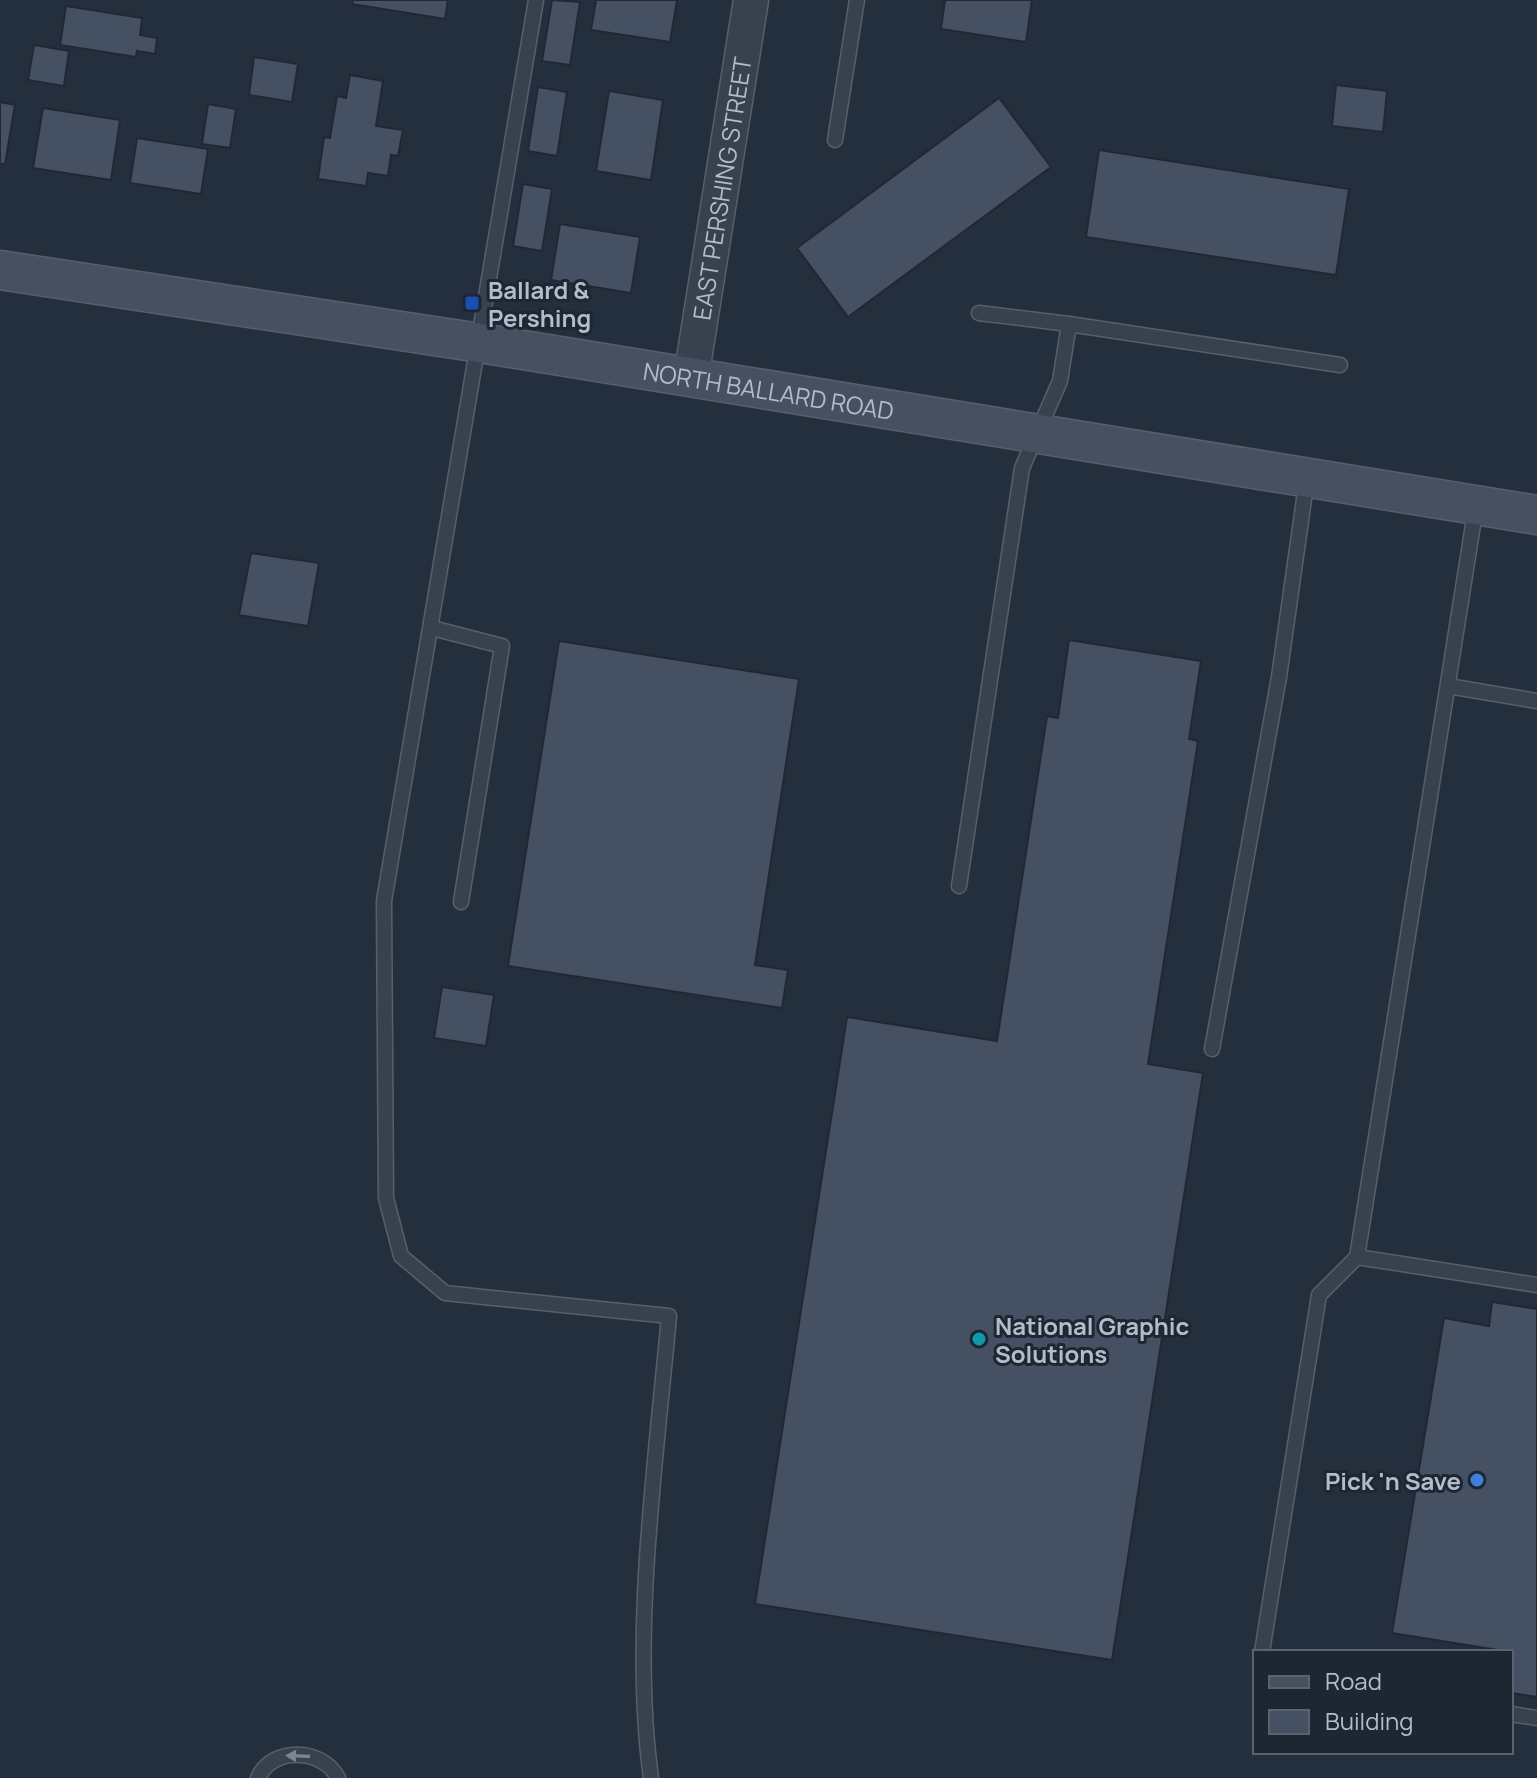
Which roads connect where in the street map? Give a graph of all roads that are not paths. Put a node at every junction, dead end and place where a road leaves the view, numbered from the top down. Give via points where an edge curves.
1 (536, 0) edge
2 (751, 0) edge
3 (857, 0) edge
4 (835, 140) dead end
5 (0, 270) edge
6 (979, 313) dead end
7 (1069, 324) junction
8 (480, 343) junction
9 (1340, 365) dead end
10 (691, 378) junction
11 (1034, 434) junction
12 (1307, 478) junction
13 (1476, 505) junction
14 (1537, 515) edge
15 (432, 628) junction
16 (1448, 686) junction
17 (1537, 701) edge
18 (959, 886) dead end
19 (461, 902) dead end
20 (1212, 1049) dead end
21 (1357, 1257) junction
22 (1537, 1285) edge
23 (1262, 1650) edge
24 (1513, 1714) edge
25 (1537, 1718) edge
26 (258, 1778) edge
27 (338, 1778) edge
28 (651, 1778) edge

1 - 8 lane
2 - 10 street, EAST PERSHING STREET
3 - 4 lane
5 - 8 main road, NORTH BALLARD ROAD
6 - 7 lane
7 - 9 lane
7 - 11 lane via 1060,381
8 - 10 main road, NORTH BALLARD ROAD
8 - 15 lane
10 - 11 main road, NORTH BALLARD ROAD
11 - 12 main road, NORTH BALLARD ROAD
11 - 18 lane via 1022,468
12 - 13 main road, NORTH BALLARD ROAD
12 - 20 lane via 1279,677
13 - 14 main road, NORTH BALLARD ROAD
13 - 16 lane
15 - 19 lane via 502,646
15 - 28 lane via 384,901 386,1198 401,1256 445,1293 669,1316 648,1560 644,1728
16 - 17 lane
16 - 21 lane
21 - 22 lane
21 - 23 lane via 1319,1295
24 - 25 lane
27 -> 26 lane via 328,1764 288,1754 272,1760

